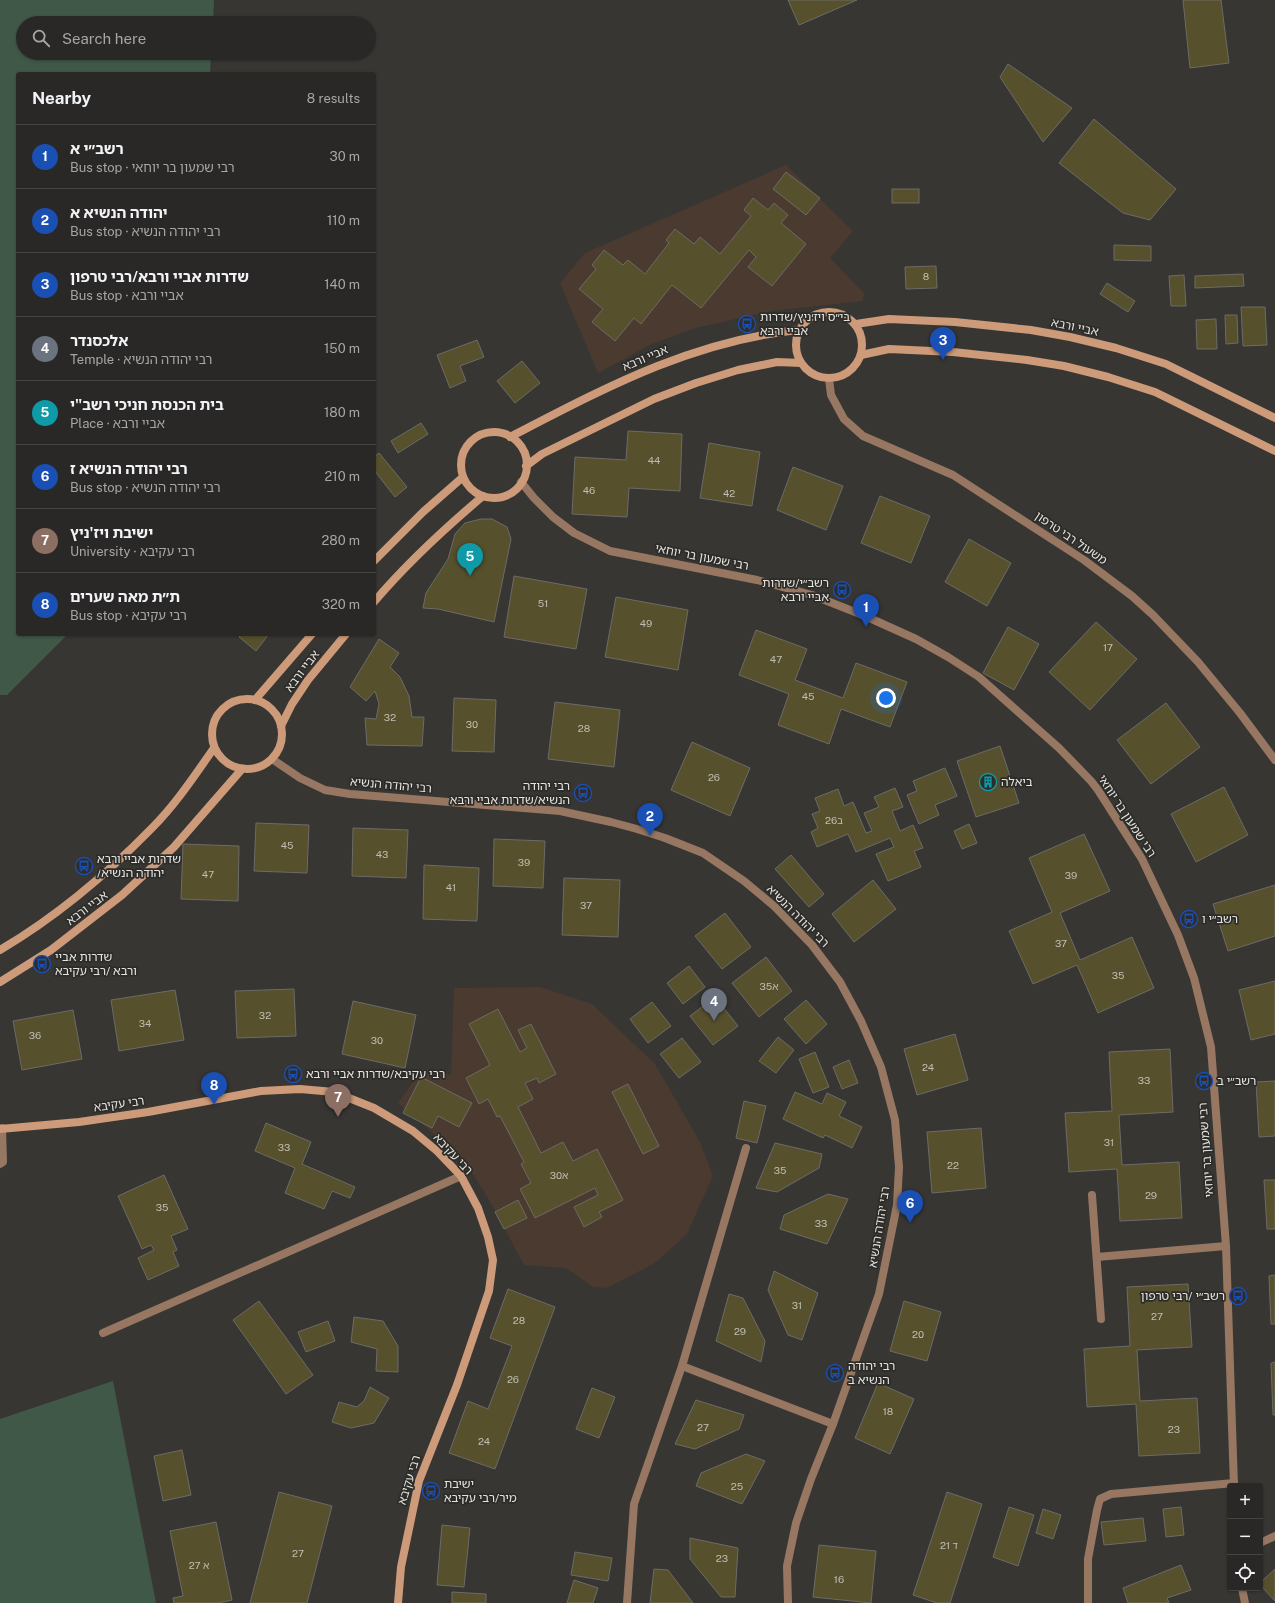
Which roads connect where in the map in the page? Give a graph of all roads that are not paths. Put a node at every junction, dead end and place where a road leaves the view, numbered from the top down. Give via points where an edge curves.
1 (856, 324) junction
2 (799, 330) junction
3 (861, 355) junction
4 (801, 363) junction
5 (829, 379) junction
6 (1274, 417) edge
7 (510, 437) junction
8 (1275, 451) edge
9 (526, 466) junction
10 (463, 477) junction
11 (521, 482) junction
12 (483, 496) junction
13 (376, 559) edge
14 (376, 600) edge
15 (310, 636) edge
16 (344, 636) edge
17 (255, 700) junction
18 (281, 726) junction
19 (214, 748) junction
20 (272, 759) junction
21 (1275, 760) edge
22 (242, 769) junction
23 (0, 950) edge
24 (0, 982) edge
25 (1, 1128) edge
26 (746, 1148) dead end
27 (0, 1164) edge
28 (461, 1176) junction
29 (1092, 1195) dead end
30 (1226, 1246) junction
31 (1097, 1257) junction
32 (1101, 1319) dead end
33 (103, 1333) dead end
34 (682, 1366) junction
35 (833, 1424) junction
36 (1234, 1483) edge
37 (1227, 1486) edge
38 (1275, 1536) edge
39 (1263, 1542) edge
40 (1243, 1591) edge
41 (398, 1603) edge
42 (626, 1603) edge
43 (788, 1603) edge
44 (1088, 1603) edge
45 (1245, 1603) edge

1 - 2 street via 838,312 826,311 810,317
1 - 3 street via 863,344
1 - 6 street, אביי ורבא via 889,319 955,322 1070,337 1166,364
2 - 4 street via 796,352
2 - 7 street, אביי ורבא via 730,341 642,371
3 - 5 street via 849,372
3 - 8 street via 889,349 932,351 1064,366 1155,392
4 - 5 street via 808,371
4 - 9 street via 777,362 738,370 654,399 542,454
5 - 21 street, משעול רבי טרפון via 831,395 844,419 863,436 953,475 1084,560 1132,596 1198,662
7 - 9 street via 522,448
7 - 10 street via 504,433 490,432 470,442 463,451 460,466
9 - 11 street
10 - 12 street via 467,485
10 - 13 street
11 - 12 street via 515,490 505,496
11 - 30 street, רבי שמעון בר יוחאי via 553,517 574,533 610,551 757,580 812,595 916,639 979,677 1060,748 1091,782 1142,859 1178,935 1194,978 1211,1047
12 - 14 street via 441,532
15 - 17 street, אביי ורבא
16 - 18 street, אביי ורבא via 308,680
17 - 18 street via 269,707
17 - 19 street via 235,701 221,710 212,726
18 - 20 street via 280,745
19 - 22 street via 227,764
19 - 23 street, אביי ורבא via 153,827 104,874 35,927
20 - 22 street via 262,767
20 - 35 street, רבי יהודה הנשיא via 300,778 325,790 560,811 611,822 665,838 703,853 744,880 812,945 862,1021 881,1067 895,1120 899,1167 896,1205 879,1294
22 - 24 street, אביי ורבא via 174,846 122,896 51,950
25 - 27 street via 3,1162
25 - 28 street, רבי עקיבא via 79,1122 261,1091 327,1091 374,1108 413,1131
26 - 34 street
28 - 33 street
28 - 41 street, רבי עקיבא via 478,1208 488,1237 493,1260 489,1291 457,1385 419,1481 401,1567
29 - 31 street
30 - 31 street
30 - 36 street, רבי שמעון בר יוחאי
31 - 32 street
34 - 35 street
34 - 42 street via 634,1504
35 - 43 street, רבי יהודה הנשיא via 796,1523 787,1566
37 - 44 street via 1111,1494 1100,1499 1088,1559
38 - 39 street
40 - 45 street

